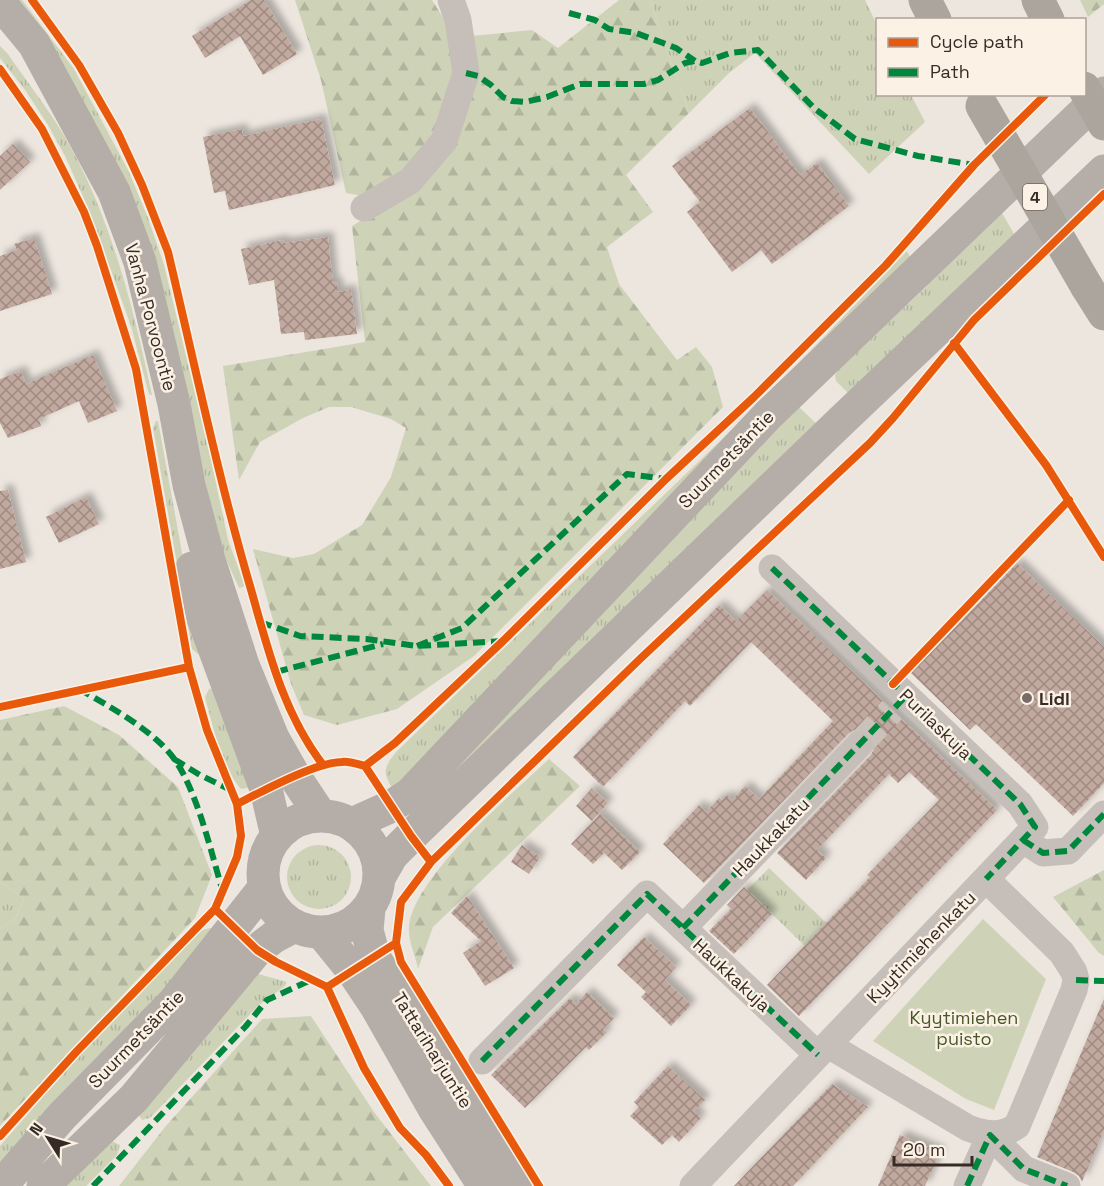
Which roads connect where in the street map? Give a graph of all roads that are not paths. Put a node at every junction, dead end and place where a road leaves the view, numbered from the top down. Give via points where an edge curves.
1 (451, 0) edge
2 (925, 0) edge
3 (1038, 0) edge
4 (0, 3) edge
5 (935, 18) edge
6 (1047, 18) edge
7 (0, 31) edge
8 (1086, 92) edge
9 (60, 93) junction
10 (1104, 93) edge
11 (979, 100) edge
12 (1104, 124) edge
13 (1104, 171) edge
14 (364, 208) dead end
15 (1096, 300) edge
16 (189, 485) junction
17 (772, 568) dead end
18 (859, 745) tunnel mouth
19 (1104, 814) edge
20 (336, 820) junction
21 (278, 836) junction
22 (1023, 840) junction
23 (380, 876) junction
24 (986, 879) junction
25 (264, 888) junction
26 (369, 909) junction
27 (683, 928) junction
28 (308, 929) junction
29 (823, 1050) junction
30 (482, 1061) dead end
31 (990, 1135) junction
32 (1, 1186) edge
33 (43, 1186) edge
34 (484, 1186) edge
35 (516, 1186) edge
36 (693, 1186) edge
37 (967, 1186) edge
38 (1067, 1186) edge

1 - 14 street via 466,73 444,141 410,181
2 - 5 highway
3 - 6 highway
4 - 9 main road, Vanha Porvoontie via 34,44
7 - 9 main road, Vanha Porvoontie
8 - 12 highway, bridge
9 - 16 main road, Vanha Porvoontie via 114,192 140,262
10 - 20 main road, Suurmetsäntie via 768,415 410,794 392,806
11 - 15 highway, 4, bridge
13 - 23 main road via 442,805 392,855
16 - 20 main road, Vanha Porvoontie via 243,665 273,738 295,777
16 - 21 main road, Vanha Porvoontie via 190,562 202,618 266,789
17 - 22 street, Purilaskuja via 899,703 1020,804 1035,827
18 - 27 street, Haukkakatu
19 - 22 street via 1068,851 1043,853
20 - 21 main road via 300,820
20 - 23 main road via 369,841
21 - 25 main road via 267,853
22 - 24 street
23 - 26 main road
24 - 29 street, Kyytimiehenkatu
24 - 31 street, Kyytimiehenkatu via 1062,953 1076,980 1017,1126
25 - 28 main road via 280,916
25 - 32 main road, Suurmetsäntie via 174,1002 62,1116
26 - 28 main road via 354,923 337,930
26 - 35 main road, Tattariharjuntie via 367,930 374,957
27 - 29 street, Haukkakuja
27 - 30 street, Haukkakuja via 647,894
28 - 33 main road, Suurmetsäntie via 274,937 257,950 134,1098
28 - 34 main road, Tattariharjuntie via 352,970
29 - 31 street via 953,1120
29 - 36 street, Kyytimiehenkatu
31 - 37 street
31 - 38 street via 1024,1169

